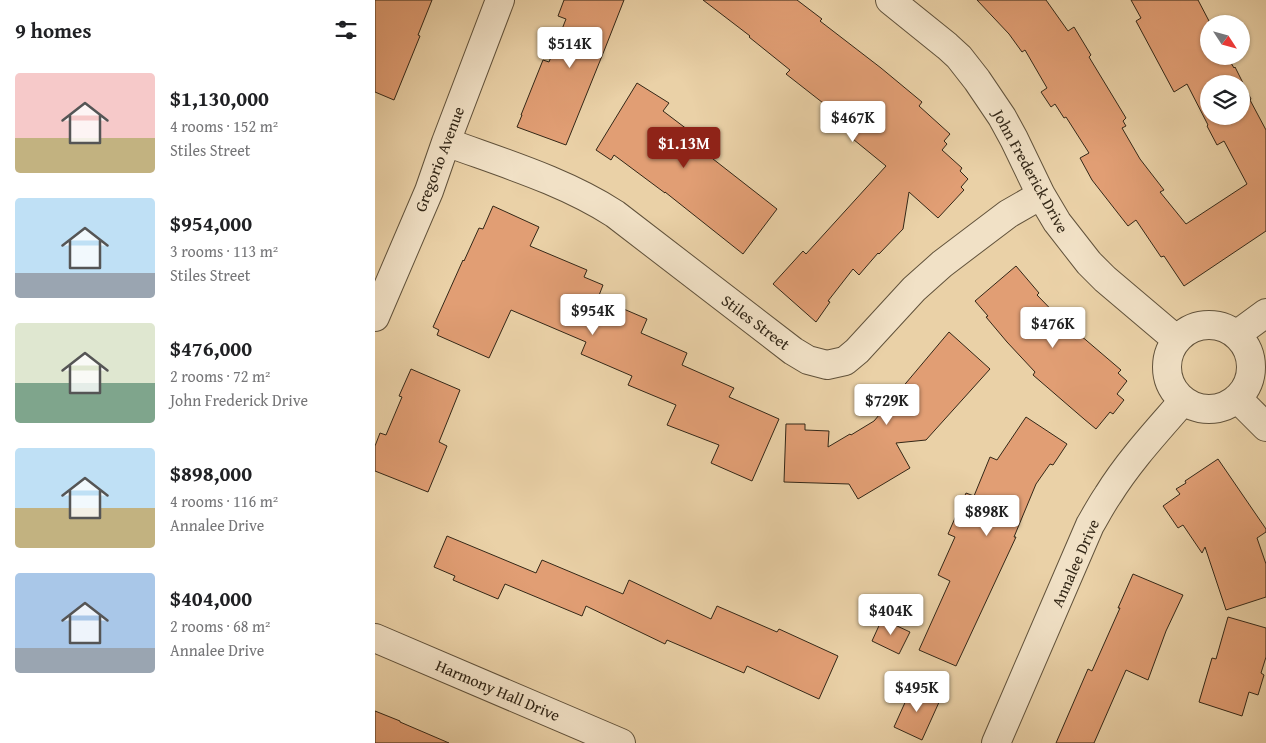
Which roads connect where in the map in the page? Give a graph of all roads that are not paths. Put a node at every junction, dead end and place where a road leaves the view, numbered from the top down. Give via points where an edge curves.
1 (500, 0) edge
2 (890, 0) edge
3 (446, 142) junction
4 (1041, 195) junction
5 (1266, 313) edge
6 (375, 317) edge
7 (1236, 335) junction
8 (1177, 340) junction
9 (1237, 398) junction
10 (1183, 401) junction
11 (1266, 427) edge
12 (375, 638) edge
13 (604, 739) edge
14 (996, 743) edge

1 - 3 street, Gregorio Avenue
2 - 4 street, John Frederick Drive via 959,57 977,80 1002,117
3 - 4 street, Stiles Street via 577,192 601,205 793,350 809,360 827,365 845,361 942,264 1008,214
3 - 6 street, Gregorio Avenue via 429,191
4 - 8 street, John Frederick Drive via 1089,263
5 - 7 street
7 - 8 street via 1225,328 1199,326 1186,331
7 - 9 street via 1250,359 1246,387
8 - 10 street via 1169,352 1168,379
9 - 10 street via 1216,409 1194,407
9 - 11 street
10 - 14 street, Annalee Drive via 1129,464 1090,525
12 - 13 street, Harmony Hall Drive

